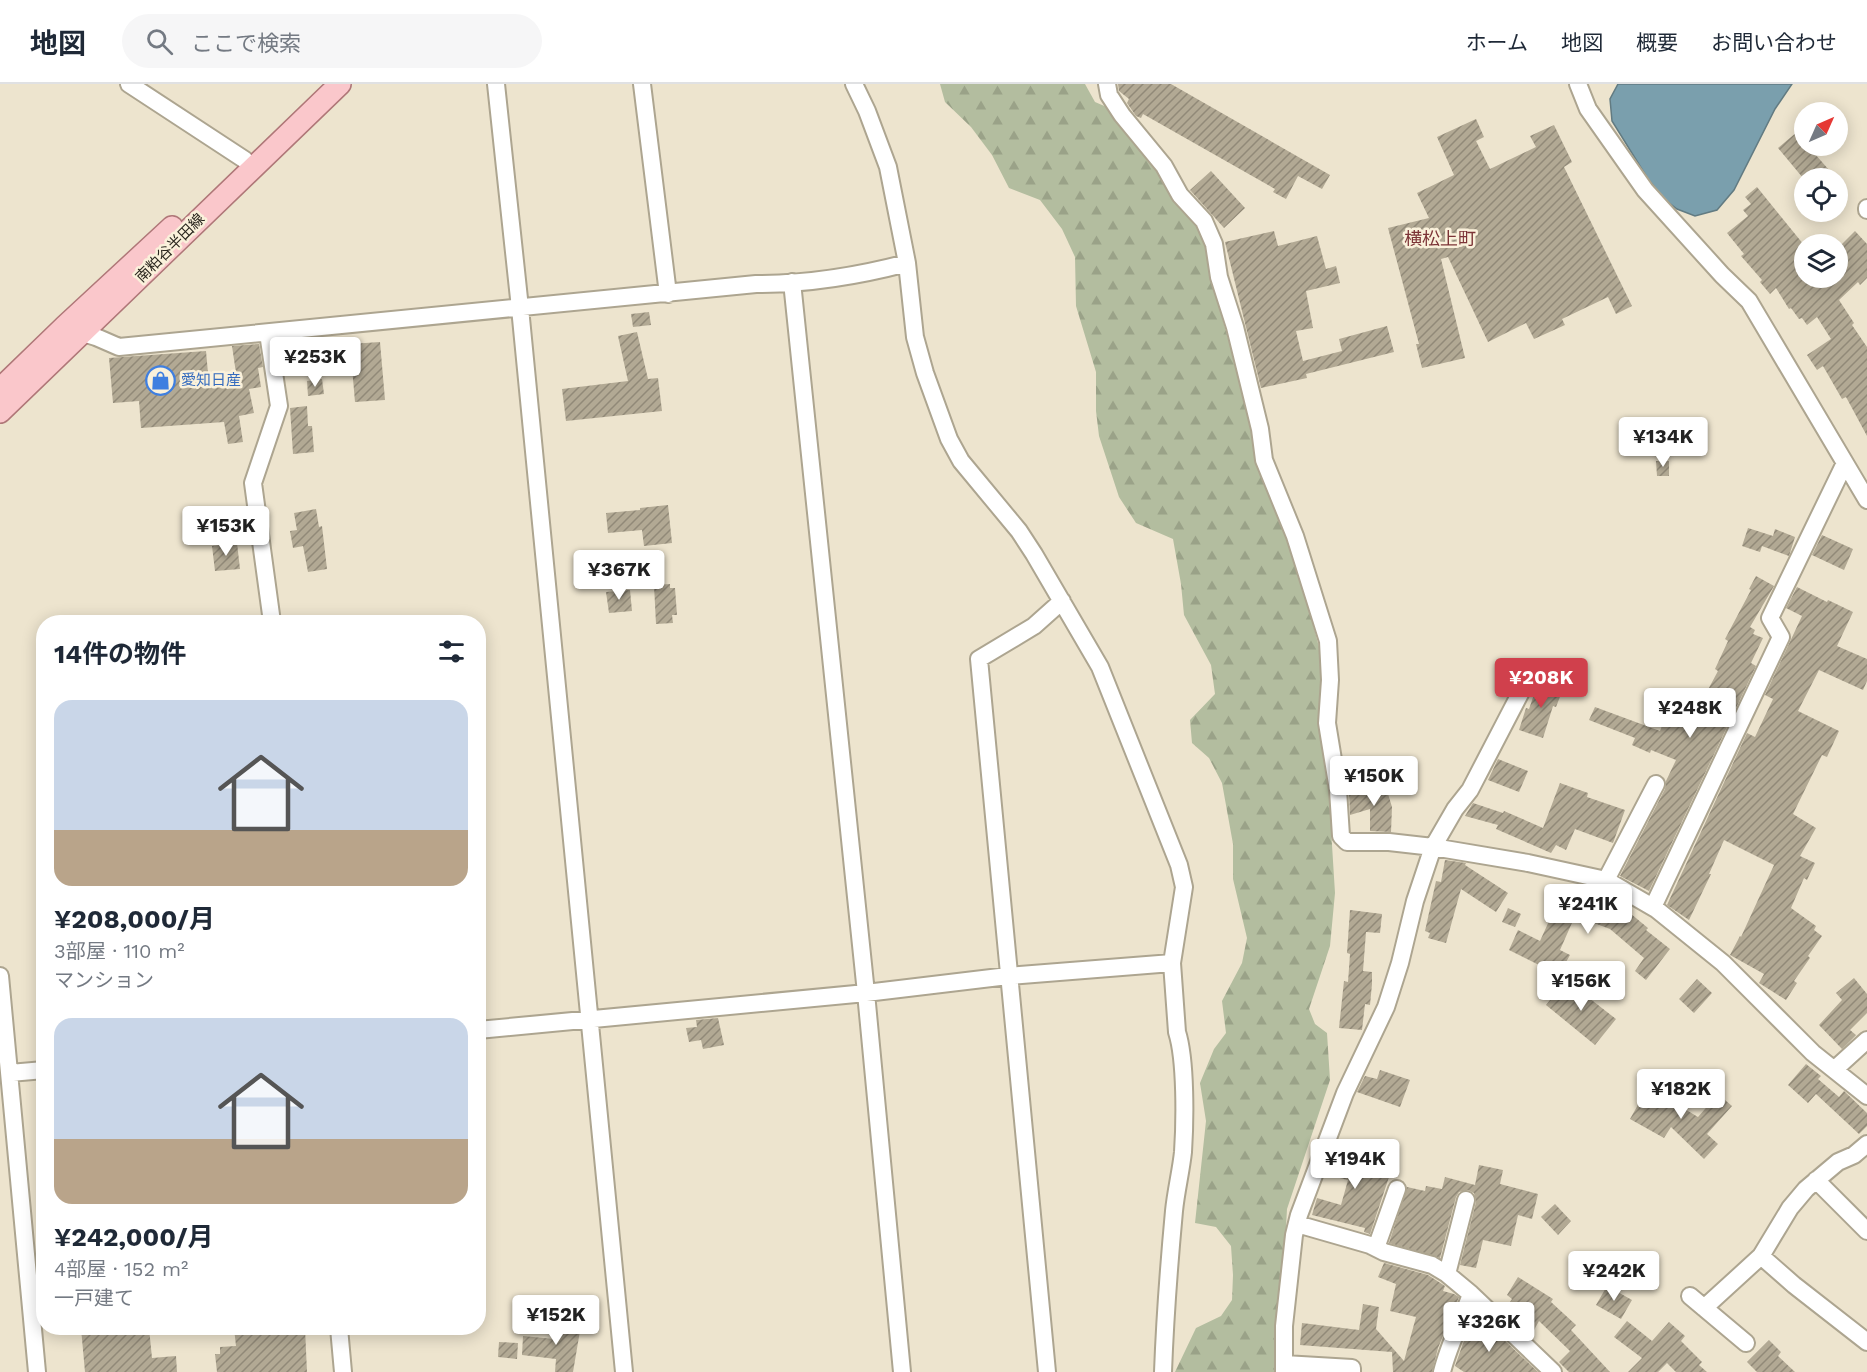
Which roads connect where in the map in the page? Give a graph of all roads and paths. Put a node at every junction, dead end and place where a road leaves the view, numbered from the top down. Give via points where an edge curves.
1 (129, 84) edge
2 (324, 84) edge
3 (340, 84) edge
4 (496, 84) edge
5 (642, 84) edge
6 (854, 84) edge
7 (1107, 84) edge
8 (1578, 84) edge
9 (245, 160) junction
10 (906, 263) junction
11 (792, 282) junction
12 (668, 294) junction
13 (520, 308) junction
14 (74, 330) junction
15 (268, 333) junction
16 (0, 389) edge
17 (0, 412) edge
18 (1845, 463) junction
19 (1867, 500) edge
20 (1062, 601) junction
21 (271, 615) edge
22 (1523, 688) dead end
23 (1656, 784) dead end
24 (1433, 847) junction
25 (1606, 880) junction
26 (1653, 907) junction
27 (1172, 963) junction
28 (0, 976) edge
29 (1008, 976) junction
30 (866, 993) junction
31 (589, 1019) junction
32 (486, 1029) edge
33 (1867, 1040) edge
34 (1835, 1069) junction
35 (36, 1071) edge
36 (10, 1073) junction
37 (1867, 1096) edge
38 (1867, 1143) edge
39 (1816, 1180) junction
40 (1397, 1189) dead end
41 (1466, 1200) dead end
42 (1297, 1224) junction
43 (1867, 1231) edge
44 (1376, 1248) junction
45 (1761, 1256) junction
46 (1447, 1274) junction
47 (1471, 1294) junction
48 (1690, 1296) dead end
49 (1704, 1308) junction
50 (340, 1335) edge
51 (1746, 1342) dead end
52 (1867, 1342) edge
53 (1284, 1368) edge
54 (37, 1372) edge
55 (343, 1372) edge
56 (624, 1372) edge
57 (902, 1372) edge
58 (1047, 1372) edge
59 (1163, 1372) edge
60 (1352, 1372) edge
61 (1442, 1372) edge
62 (1553, 1372) edge

1 - 9 street
2 - 9 main road, 南粕谷半田線
3 - 14 main road, 南粕谷半田線
4 - 13 street
5 - 12 street
6 - 10 street via 888,167
7 - 24 street via 1122,116 1204,221 1214,244 1219,277 1260,429 1264,460 1295,536 1328,640 1327,723 1341,837 1347,842
8 - 18 street via 1588,109 1646,190 1749,301
9 - 14 main road, 南粕谷半田線
10 - 11 street via 866,274
10 - 20 street via 915,337 949,439 961,461 1019,531
11 - 12 street
11 - 30 street
12 - 13 street
13 - 15 street
13 - 31 street
14 - 15 street via 119,347
14 - 16 main road, 南粕谷半田線
14 - 17 main road, 南粕谷半田線
15 - 21 street via 279,405 253,483
18 - 19 street
18 - 26 street via 1770,618 1782,637
20 - 27 street via 1100,667 1179,865 1184,887
20 - 29 street via 1034,626 979,659
22 - 24 street via 1470,790
23 - 25 street
24 - 25 street
24 - 42 street via 1386,1007 1345,1093
25 - 26 street
26 - 34 street via 1723,963
27 - 29 street
27 - 59 street via 1183,1087 1183,1151 1174,1212
28 - 36 street
29 - 30 street
29 - 58 street
30 - 31 street
30 - 57 street
31 - 32 street
31 - 56 street
33 - 34 street
34 - 37 street
35 - 36 street
36 - 54 street
38 - 39 street
39 - 43 street
39 - 45 street via 1790,1208
40 - 44 street
41 - 46 street
42 - 44 street
42 - 53 street via 1284,1326
44 - 46 street via 1432,1265
45 - 49 street
45 - 52 street
46 - 47 street
47 - 61 street
47 - 62 street
48 - 49 street
49 - 51 street
50 - 55 street
53 - 60 street via 1352,1368

